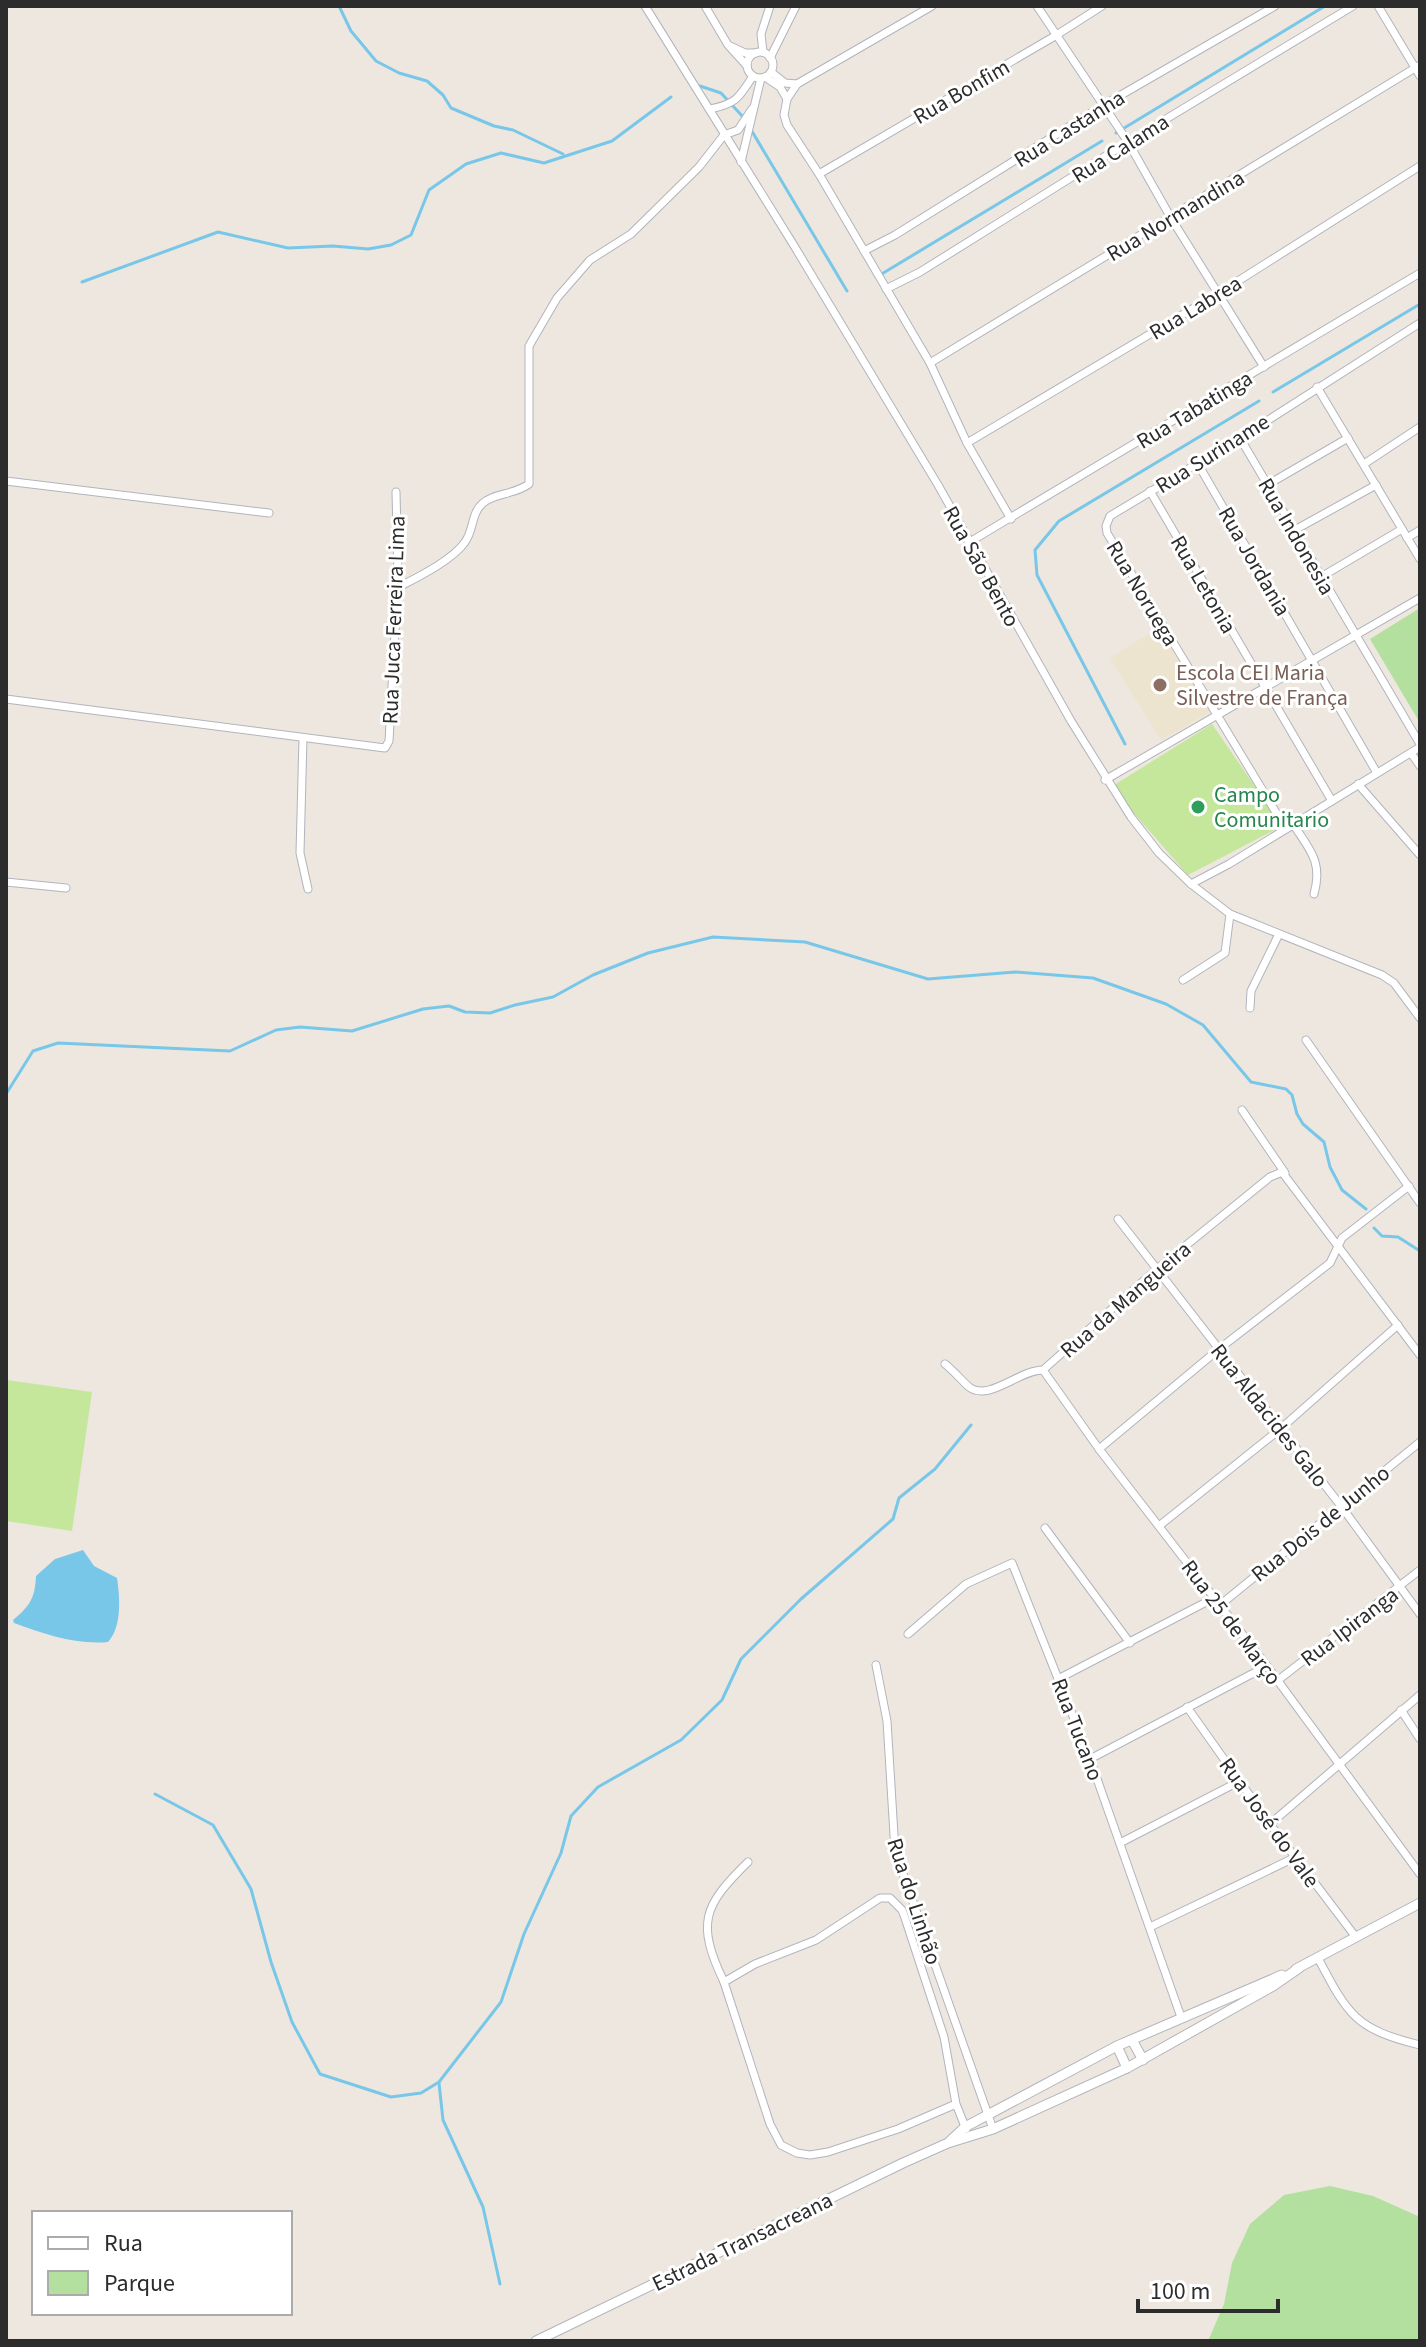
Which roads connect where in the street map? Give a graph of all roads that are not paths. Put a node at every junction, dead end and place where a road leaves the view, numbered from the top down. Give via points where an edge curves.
1 (645, 6) edge
2 (705, 6) edge
3 (770, 6) edge
4 (796, 6) edge
5 (932, 6) edge
6 (1037, 6) edge
7 (1102, 6) edge
8 (1275, 6) edge
9 (1353, 6) edge
10 (1378, 6) edge
11 (1055, 36) junction
12 (728, 45) junction
13 (763, 54) junction
14 (747, 66) junction
15 (1418, 67) edge
16 (762, 76) junction
17 (1420, 76) edge
18 (797, 84) junction
19 (787, 99) junction
20 (1102, 106) junction
21 (710, 109) junction
22 (752, 109) junction
23 (724, 135) junction
24 (1128, 142) junction
25 (741, 162) junction
26 (1420, 166) edge
27 (819, 174) junction
28 (1171, 218) junction
29 (864, 251) junction
30 (1420, 273) edge
31 (886, 289) junction
32 (1219, 293) junction
33 (1420, 323) edge
34 (930, 363) junction
35 (1264, 367) junction
36 (1317, 387) junction
37 (1420, 427) edge
38 (1240, 438) junction
39 (1348, 438) junction
40 (967, 443) junction
41 (1198, 464) junction
42 (1364, 464) junction
43 (6, 481) edge
44 (1267, 485) junction
45 (1376, 485) junction
46 (1150, 491) junction
47 (396, 492) dead end
48 (269, 513) dead end
49 (1011, 519) junction
50 (1107, 520) joint
51 (1402, 529) junction
52 (1420, 530) edge
53 (1293, 531) junction
54 (1407, 538) junction
55 (968, 543) junction
56 (1420, 559) edge
57 (1321, 577) junction
58 (397, 588) junction
59 (1420, 598) edge
60 (1354, 635) junction
61 (1312, 659) junction
62 (1265, 687) junction
63 (6, 699) edge
64 (1216, 715) junction
65 (303, 738) junction
66 (1420, 746) edge
67 (1411, 753) junction
68 (1420, 766) edge
69 (1377, 773) junction
70 (1105, 780) junction
71 (1358, 784) junction
72 (1332, 801) junction
73 (1290, 827) junction
74 (1420, 855) edge
75 (6, 882) edge
76 (1191, 884) junction
77 (66, 888) dead end
78 (308, 889) dead end
79 (1314, 894) dead end
80 (1230, 914) junction
81 (1279, 934) junction
82 (1183, 980) dead end
83 (1250, 1008) dead end
84 (1420, 1018) edge
85 (1306, 1040) dead end
86 (1242, 1110) dead end
87 (1287, 1174) junction
88 (1409, 1186) junction
89 (1420, 1203) edge
90 (1118, 1219) dead end
91 (1338, 1248) junction
92 (1157, 1269) junction
93 (1398, 1325) junction
94 (1219, 1349) junction
95 (1420, 1355) edge
96 (945, 1364) dead end
97 (1043, 1370) junction
98 (1279, 1430) junction
99 (1420, 1442) edge
100 (1099, 1449) junction
101 (1341, 1506) junction
102 (1159, 1526) junction
103 (1045, 1528) dead end
104 (1420, 1570) edge
105 (1400, 1588) junction
106 (1217, 1601) junction
107 (1420, 1614) edge
108 (908, 1634) dead end
109 (1130, 1643) junction
110 (876, 1665) dead end
111 (1267, 1666) junction
112 (1058, 1679) junction
113 (1277, 1681) junction
114 (1420, 1695) edge
115 (1187, 1707) junction
116 (1401, 1710) junction
117 (1420, 1739) edge
118 (1090, 1759) junction
119 (1338, 1764) junction
120 (1240, 1781) junction
121 (1270, 1824) junction
122 (1120, 1843) junction
123 (1296, 1857) junction
124 (748, 1862) dead end
125 (1420, 1874) edge
126 (1420, 1903) edge
127 (1150, 1927) junction
128 (1355, 1936) junction
129 (1318, 1958) junction
130 (1299, 1968) junction
131 (724, 1982) junction
132 (1181, 2017) junction
133 (1132, 2040) junction
134 (1420, 2045) edge
135 (1117, 2046) junction
136 (1143, 2060) junction
137 (1127, 2068) junction
138 (956, 2104) junction
139 (987, 2116) junction
140 (965, 2127) junction
141 (993, 2129) junction
142 (971, 2138) junction
143 (948, 2143) junction
144 (536, 2341) edge

1 - 21 street, Rua São Bento
2 - 12 street
3 - 13 street via 761,34
4 - 13 street
5 - 18 street
6 - 11 street
7 - 11 street, Rua Bonfim
8 - 20 street, Rua Castanha
9 - 24 street, Rua Calama
10 - 15 street
11 - 20 street
11 - 27 street, Rua Bonfim
12 - 13 street
12 - 14 street
13 - 14 street
13 - 16 street
14 - 16 street
15 - 17 street
15 - 28 street, Rua Normandina
16 - 18 street
16 - 19 street via 780,87
16 - 21 street via 730,105
16 - 22 street
18 - 19 street
19 - 27 street via 787,125
20 - 24 street
20 - 29 street, Rua Castanha
21 - 23 street, Rua São Bento
22 - 23 street via 738,130
22 - 25 street
23 - 25 street, Rua São Bento
23 - 58 street via 631,234 590,260 567,284 529,346 529,484 485,500 464,545
24 - 28 street
24 - 31 street, Rua Calama
25 - 55 street, Rua São Bento
26 - 32 street, Rua Labrea
27 - 29 street
28 - 32 street
28 - 34 street, Rua Normandina
29 - 31 street
30 - 35 street, Rua Tabatinga
31 - 34 street
32 - 35 street
32 - 40 street, Rua Labrea
33 - 36 street, Rua Suriname
34 - 40 street
35 - 49 street, Rua Tabatinga
36 - 38 street, Rua Suriname
36 - 39 street
37 - 42 street
38 - 41 street, Rua Suriname
38 - 44 street, Rua Indonesia
39 - 42 street
39 - 44 street
40 - 49 street
41 - 46 street, Rua Suriname
41 - 61 street, Rua Jordania
42 - 45 street
43 - 48 street
44 - 53 street, Rua Indonesia
45 - 51 street
45 - 53 street
46 - 50 street, Rua Suriname
46 - 62 street, Rua Letonia
47 - 58 street, Rua Juca Ferreira Lima
49 - 55 street, Rua Tabatinga
50 - 64 street, Rua Noruega via 1107,533
51 - 54 street
51 - 57 street
52 - 54 street
53 - 57 street, Rua Indonesia
54 - 56 street
55 - 70 street, Rua São Bento
57 - 60 street, Rua Indonesia
58 - 65 street, Rua Juca Ferreira Lima via 385,748
59 - 60 street
60 - 61 street
60 - 66 street, Rua Indonesia
61 - 62 street
61 - 69 street, Rua Jordania
62 - 64 street
62 - 72 street, Rua Letonia
63 - 65 street
64 - 70 street
64 - 73 street, Rua Noruega
65 - 78 street via 300,853
66 - 67 street
67 - 68 street
67 - 69 street
69 - 71 street
70 - 76 street, Rua São Bento via 1159,853
71 - 72 street
71 - 74 street
72 - 73 street
73 - 76 street
73 - 79 street, Rua Noruega via 1313,853 1319,877
75 - 77 street
76 - 80 street, Rua São Bento
80 - 81 street, Rua São Bento
80 - 82 street via 1225,953
81 - 83 street via 1251,991
81 - 84 street, Rua São Bento via 1382,975
85 - 88 street
86 - 87 street
87 - 91 street
87 - 92 street, Rua da Mangueira via 1273,1175
88 - 89 street
88 - 91 street via 1342,1238
90 - 92 street, Rua Aldacides Galo
91 - 93 street
91 - 94 street via 1330,1263
92 - 94 street, Rua Aldacides Galo
92 - 97 street, Rua da Mangueira
93 - 95 street
93 - 98 street
94 - 98 street, Rua Aldacides Galo
94 - 100 street
96 - 97 street, Rua da Mangueira via 978,1392
97 - 100 street, Rua 25 de Março
98 - 101 street, Rua Aldacides Galo
98 - 102 street
99 - 101 street, Rua Dois de Junho
100 - 102 street, Rua 25 de Março
101 - 105 street, Rua Aldacides Galo
101 - 106 street, Rua Dois de Junho
102 - 106 street, Rua 25 de Março
103 - 109 street
104 - 105 street, Rua Ipiranga
105 - 107 street, Rua Aldacides Galo
105 - 113 street, Rua Ipiranga
106 - 109 street, Rua Dois de Junho
106 - 111 street, Rua 25 de Março
108 - 112 street, Rua Tucano via 966,1584 1012,1563
109 - 112 street, Rua Dois de Junho
110 - 139 street, Rua do Linhão via 887,1721 895,1851
111 - 113 street, Rua 25 de Março
111 - 115 street
112 - 118 street, Rua Tucano
113 - 119 street, Rua 25 de Março
114 - 116 street
115 - 118 street
115 - 120 street, Rua José do Vale
116 - 117 street
116 - 119 street
118 - 122 street, Rua Tucano
119 - 121 street
119 - 125 street, Rua 25 de Março
120 - 121 street, Rua José do Vale
120 - 122 street
121 - 123 street, Rua José do Vale
122 - 127 street, Rua Tucano
123 - 127 street
123 - 128 street, Rua José do Vale
124 - 131 street via 715,1896 708,1919 709,1945
126 - 128 street, Estrada Transacreana
127 - 132 street, Rua Tucano
128 - 129 street, Estrada Transacreana
129 - 130 street, Estrada Transacreana
129 - 134 street via 1357,2021
130 - 132 street, Estrada Transacreana
130 - 136 street, Estrada Transacreana
131 - 138 street via 770,2124 789,2150 828,2152
131 - 138 street via 816,1940 880,1898 890,1898 902,1910 944,2037
132 - 133 street, Estrada Transacreana
133 - 135 street, Estrada Transacreana
133 - 136 street
135 - 137 street
135 - 139 street, Estrada Transacreana
136 - 137 street, Estrada Transacreana
137 - 141 street, Estrada Transacreana
138 - 140 street
139 - 140 street, Estrada Transacreana
139 - 141 street, Rua do Linhão
140 - 142 street
140 - 143 street, Estrada Transacreana
141 - 142 street, Estrada Transacreana
142 - 143 street, Estrada Transacreana
143 - 144 street, Estrada Transacreana

